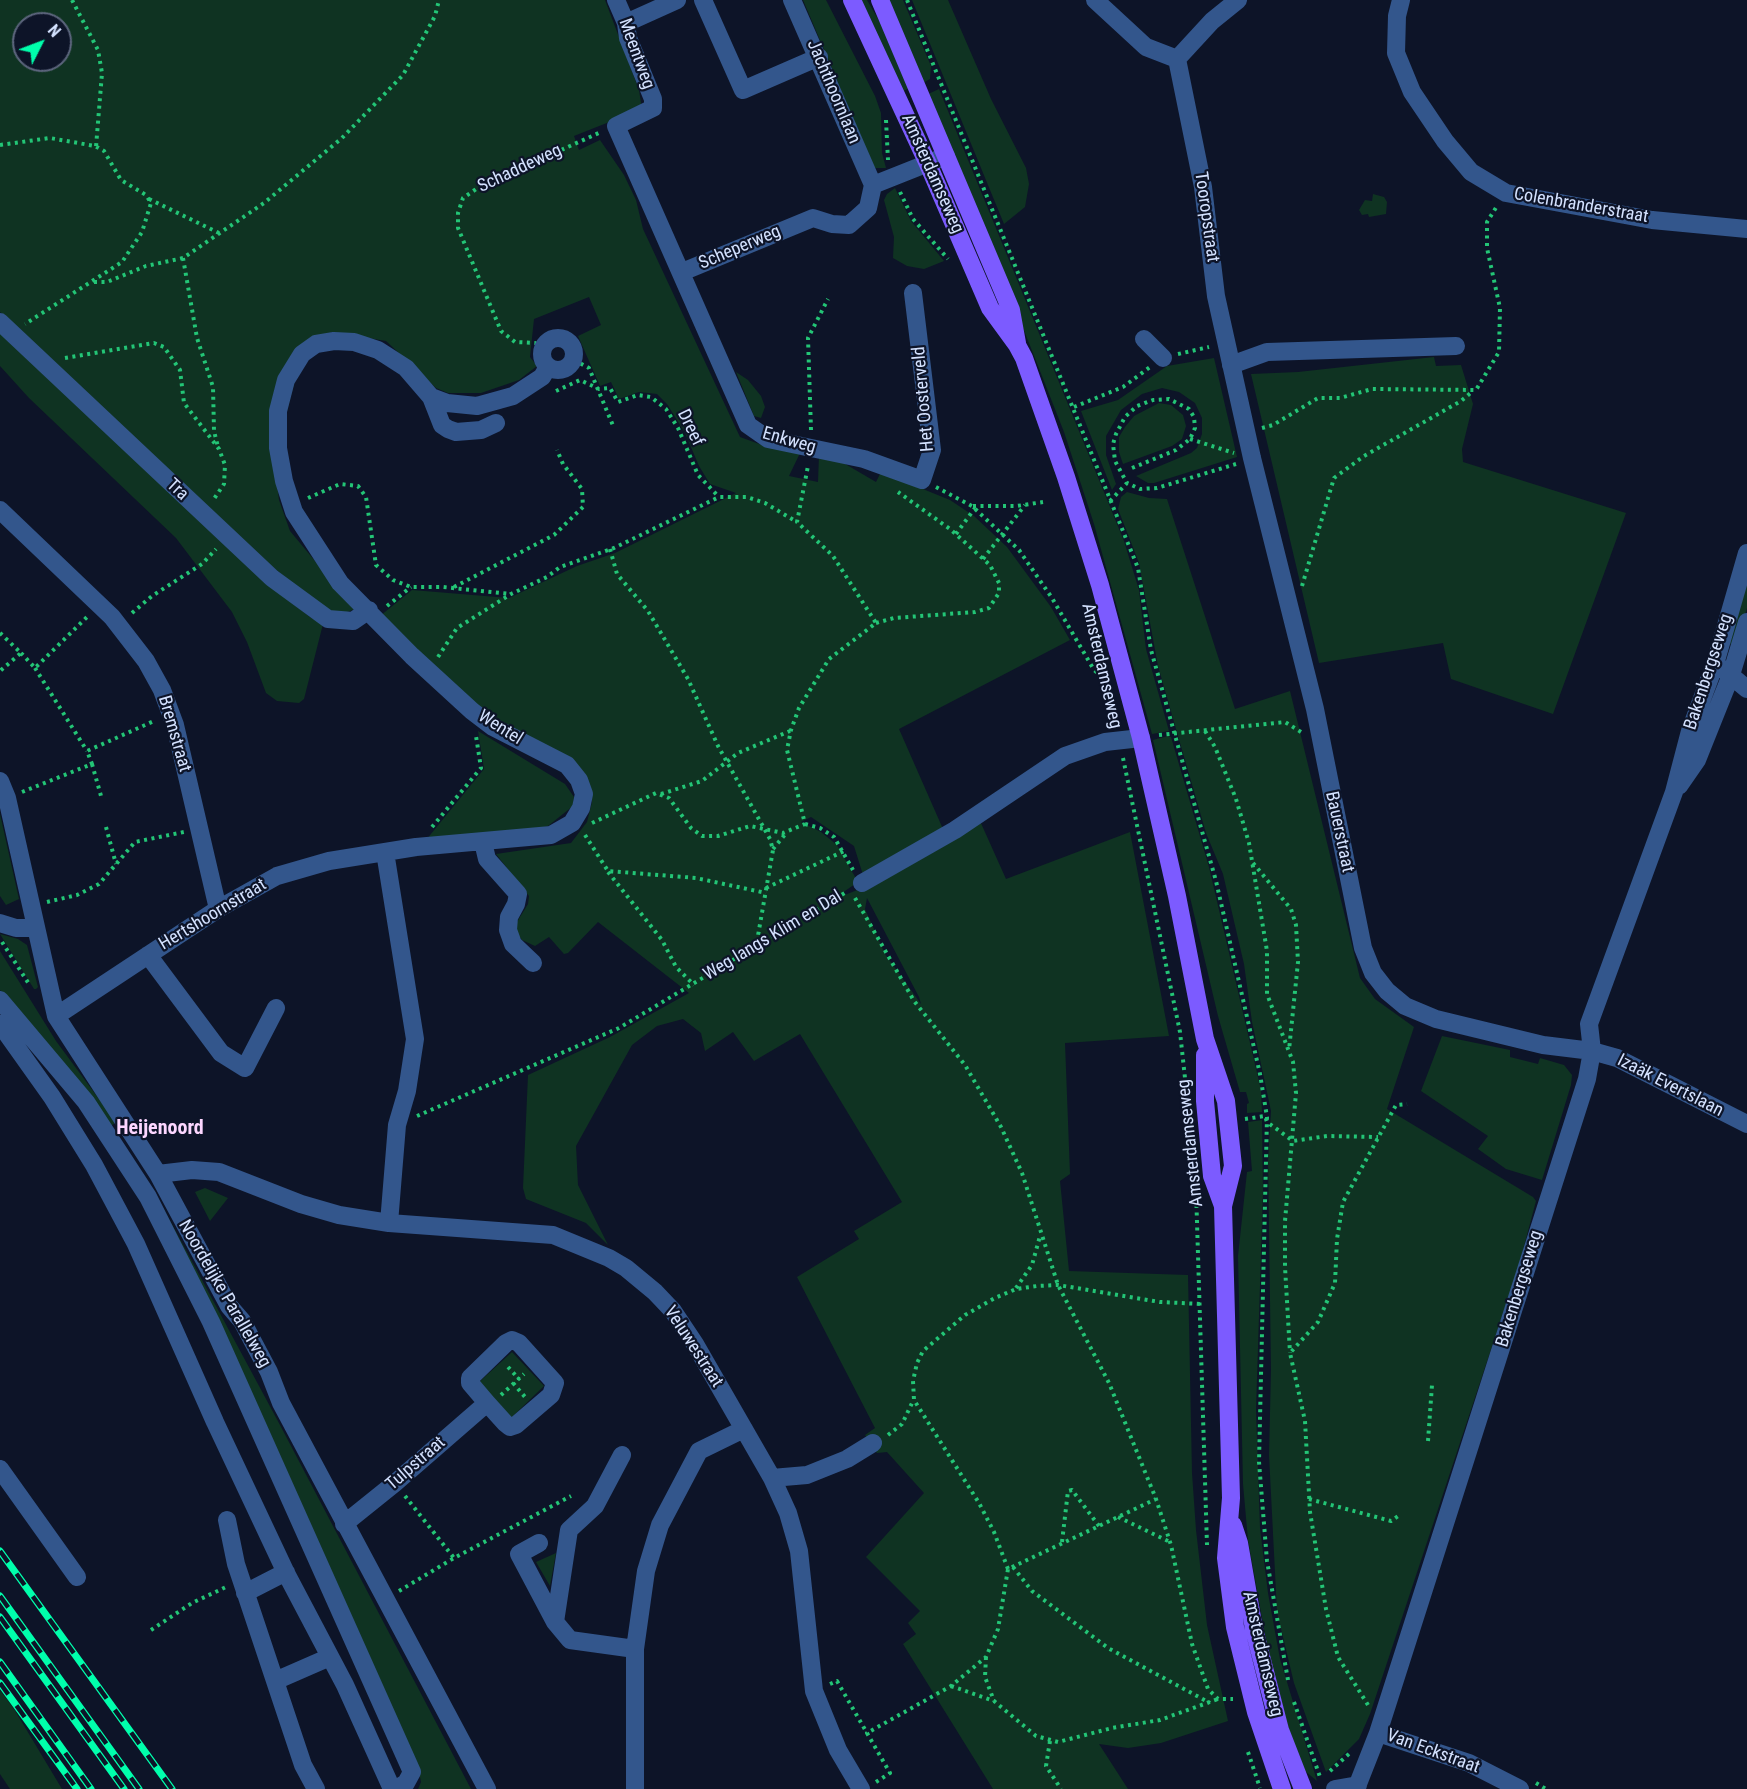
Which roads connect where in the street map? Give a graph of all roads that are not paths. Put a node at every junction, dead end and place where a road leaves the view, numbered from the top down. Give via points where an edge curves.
1 (616, 0) edge
2 (677, 0) edge
3 (703, 0) edge
4 (792, 0) edge
5 (852, 0) edge
6 (880, 0) edge
7 (1095, 0) edge
8 (1238, 0) edge
9 (1401, 0) edge
10 (626, 23) junction
11 (819, 57) junction
12 (1177, 59) junction
13 (616, 126) joint
14 (946, 156) junction
15 (928, 164) junction
16 (873, 185) junction
17 (1747, 229) edge
18 (682, 272) junction
19 (913, 293) dead end
20 (0, 322) edge
21 (1144, 339) dead end
22 (1017, 345) junction
23 (1456, 346) dead end
24 (1163, 358) dead end
25 (1232, 365) junction
26 (548, 367) junction
27 (431, 397) junction
28 (496, 423) dead end
29 (1252, 458) joint
30 (922, 480) joint
31 (0, 510) edge
32 (1747, 553) edge
33 (372, 613) junction
34 (1747, 622) edge
35 (1715, 664) junction
36 (1731, 675) junction
37 (1747, 689) edge
38 (1141, 738) junction
39 (4, 789) edge
40 (1674, 792) junction
41 (483, 842) junction
42 (385, 852) junction
43 (856, 886) road end
44 (218, 909) junction
45 (0, 923) edge
46 (36, 928) junction
47 (148, 955) junction
48 (533, 963) dead end
49 (0, 1000) edge
50 (276, 1008) dead end
51 (56, 1016) junction
52 (0, 1024) edge
53 (1592, 1051) junction
54 (1747, 1124) edge
55 (134, 1136) junction
56 (116, 1145) junction
57 (158, 1174) junction
58 (389, 1223) junction
59 (494, 1398) junction
60 (744, 1429) junction
61 (873, 1443) road end
62 (622, 1455) dead end
63 (0, 1469) edge
64 (772, 1478) junction
65 (1230, 1516) junction
66 (226, 1520) dead end
67 (344, 1524) junction
68 (539, 1543) dead end
69 (286, 1572) junction
70 (77, 1577) dead end
71 (243, 1587) junction
72 (555, 1622) junction
73 (635, 1649) junction
74 (330, 1657) junction
75 (275, 1681) junction
76 (1379, 1726) junction
77 (867, 1786) edge
78 (1357, 1787) edge
79 (316, 1789) edge
80 (394, 1789) edge
81 (487, 1789) edge
82 (634, 1789) edge
83 (1282, 1789) edge
84 (1303, 1789) edge
85 (1335, 1789) edge
86 (1520, 1789) edge

1 - 10 street, Meentweg
2 - 10 street
3 - 11 street via 743,90
4 - 11 street, Jachthoornlaan
5 - 15 main road, Amsterdamseweg
6 - 14 main road, Amsterdamseweg
7 - 12 street via 1146,47
8 - 12 street
9 - 17 street, Colenbranderstraat via 1396,53 1412,92 1471,172 1506,193 1652,220
10 - 13 street, Meentweg via 652,108
11 - 16 street, Jachthoornlaan
12 - 25 street, Tooropstraat via 1203,188 1216,296
13 - 18 street, Scheperweg
14 - 15 street
14 - 22 main road, Amsterdamseweg via 1011,310
15 - 16 street
15 - 22 main road, Amsterdamseweg via 990,308
16 - 18 street, Scheperweg via 868,208 849,225 813,218
18 - 30 street, Enkweg via 748,425 757,433 768,439 864,459
19 - 30 street, Het Oosterveld via 932,450
20 - 33 street, Tra via 272,578 327,619 353,621
21 - 24 street
22 - 38 main road, Amsterdamseweg via 1066,477
23 - 25 street via 1267,352
25 - 29 street, Tooropstraat
26 - 26 street via 563,370 581,364 572,345 552,339 544,347 542,358
26 - 27 street via 527,389 477,406 447,404
27 - 28 street via 442,425 448,429 482,430
27 - 33 street, Wentel via 406,368 378,350 354,342 334,341 316,344 292,366 278,411 278,448 291,505 335,575
29 - 53 street, Bauerstraat via 1321,746 1363,948 1372,973 1405,1006 1436,1019 1543,1045
31 - 44 street, Bremstraat via 99,605 146,661 172,714
32 - 35 street, Bakenbergseweg
33 - 41 street, Wentel via 472,711 493,727 567,765 579,780 584,794 572,823 551,835
34 - 36 street, Bakenbergseweg
35 - 36 street
35 - 40 street, Bakenbergseweg via 1690,731
36 - 37 street
36 - 40 street, Bakenbergseweg via 1697,760
38 - 43 street, Weg langs Klim en Dal via 1118,740 1065,756 955,830
38 - 65 main road, Amsterdamseweg via 1205,1039 1226,1101 1233,1166 1223,1206
39 - 46 street, Noordelijke Parallelweg
40 - 53 street, Bakenbergseweg via 1589,1024
41 - 42 street, Wentel
41 - 48 street via 488,859 518,894 508,930 513,944
42 - 44 street, Hertshoornstraat via 329,861 277,876
42 - 58 street via 415,1038 397,1125
44 - 47 street, Hertshoornstraat
45 - 46 street
46 - 51 street, Noordelijke Parallelweg
47 - 50 street via 221,1053 245,1068
47 - 51 street, Hertshoornstraat
49 - 56 street via 86,1102
51 - 55 street, Noordelijke Parallelweg
52 - 69 street via 52,1097 136,1244
53 - 54 street, Izaäk Evertslaan via 1617,1058
53 - 76 street, Bakenbergseweg via 1587,1079
55 - 56 street
55 - 57 street, Noordelijke Parallelweg
56 - 80 street via 148,1197 211,1322 412,1772 406,1783
57 - 58 street, Veluwestraat via 219,1172 301,1204
57 - 67 street, Noordelijke Parallelweg via 223,1297 242,1321
58 - 60 street, Veluwestraat via 553,1236 609,1258 626,1268 673,1311
59 - 59 street via 470,1383 470,1378 512,1340 555,1383 551,1395 516,1425 505,1423
59 - 67 street, Tulpstraat
60 - 64 street, Veluwestraat
60 - 73 street via 699,1451 685,1472 660,1525 646,1571
61 - 64 street via 847,1459 807,1475
62 - 72 street via 595,1506 569,1530
63 - 70 street
64 - 77 street, Veluwestraat via 799,1551 814,1691 838,1750
65 - 83 main road, Amsterdamseweg via 1226,1558 1235,1628
65 - 84 main road, Amsterdamseweg via 1280,1730
66 - 71 street
67 - 81 street, Noordelijke Parallelweg
68 - 72 street via 519,1554
69 - 71 street
69 - 74 street
71 - 75 street
72 - 73 street via 570,1640
73 - 82 street
74 - 75 street
74 - 80 street
75 - 79 street via 303,1765
76 - 78 street, Bakenbergseweg
76 - 86 street, Van Eckstraat
78 - 85 street, Bakenbergseweg

